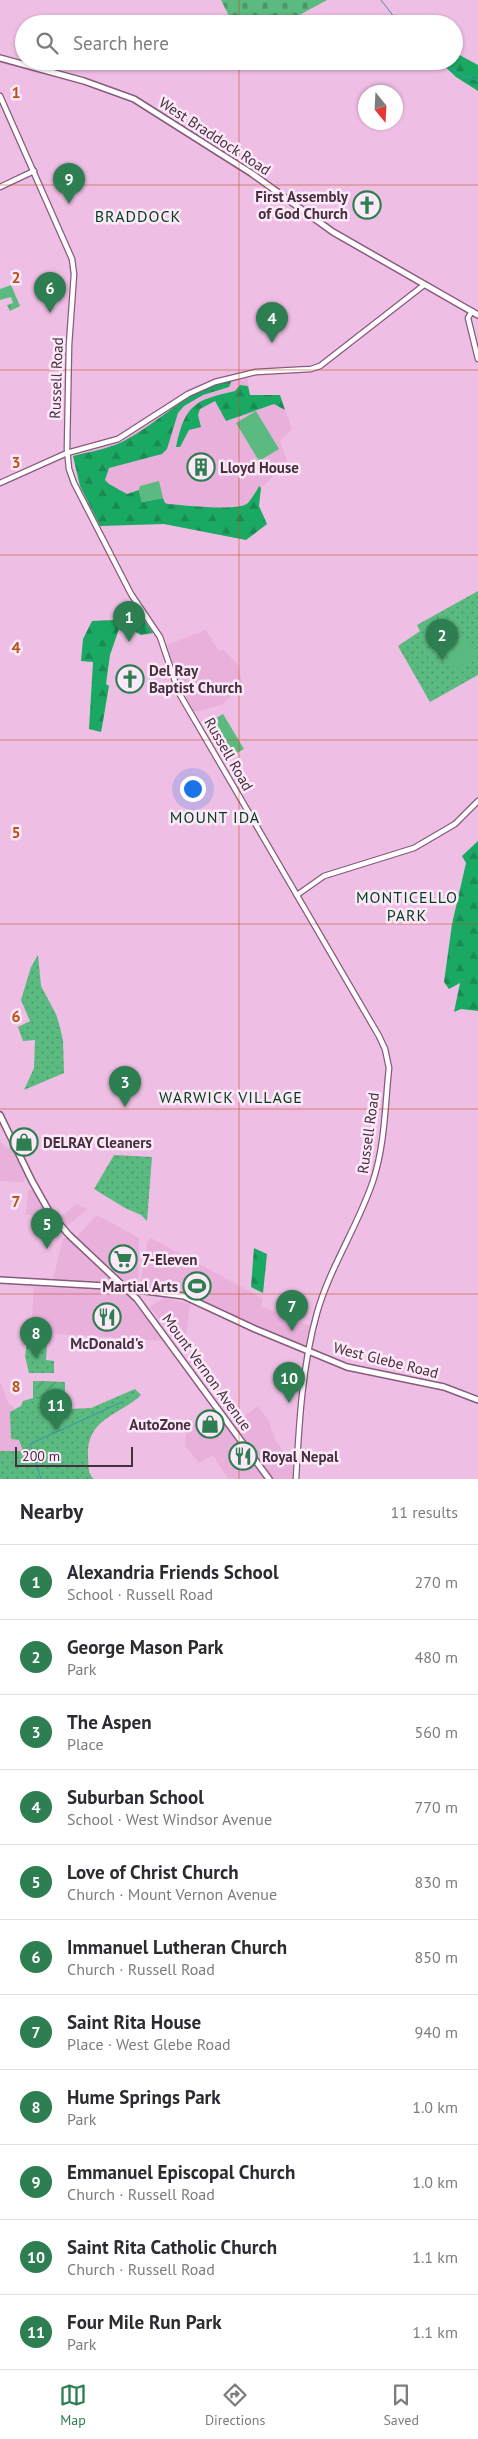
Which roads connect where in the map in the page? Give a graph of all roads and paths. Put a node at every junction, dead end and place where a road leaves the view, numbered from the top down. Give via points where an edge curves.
1 (0, 58) edge
2 (15, 62) edge
3 (43, 70) edge
4 (0, 96) edge
5 (34, 171) junction
6 (0, 187) edge
7 (424, 284) junction
8 (472, 311) junction
9 (478, 315) edge
10 (478, 359) edge
11 (67, 453) junction
12 (0, 483) edge
13 (478, 801) edge
14 (297, 895) junction
15 (0, 1115) edge
16 (0, 1280) edge
17 (127, 1288) junction
18 (309, 1352) junction
19 (478, 1400) edge
20 (269, 1479) edge
21 (296, 1479) edge

1 - 2 main road, West Braddock Road
3 - 7 main road, West Braddock Road via 134,99 244,168 333,232
4 - 5 street, Russell Road
5 - 6 street
5 - 11 street, Russell Road via 74,266
7 - 8 main road, West Braddock Road
7 - 11 street via 320,366 256,372 220,380 188,394 118,438
8 - 9 main road, West Braddock Road
8 - 10 street via 468,318
11 - 12 street
11 - 14 street, Russell Road via 77,490 131,594 160,637 177,688
13 - 14 street via 455,824 414,848 324,876
14 - 18 street, Russell Road via 379,1036 390,1068 375,1177 325,1288
15 - 17 main road, Mount Vernon Avenue via 50,1213 73,1239
16 - 17 main road, West Glebe Road
17 - 18 main road, West Glebe Road via 187,1297
17 - 20 main road, Mount Vernon Avenue
18 - 19 main road, West Glebe Road via 347,1367 444,1387
18 - 21 street, Russell Road

